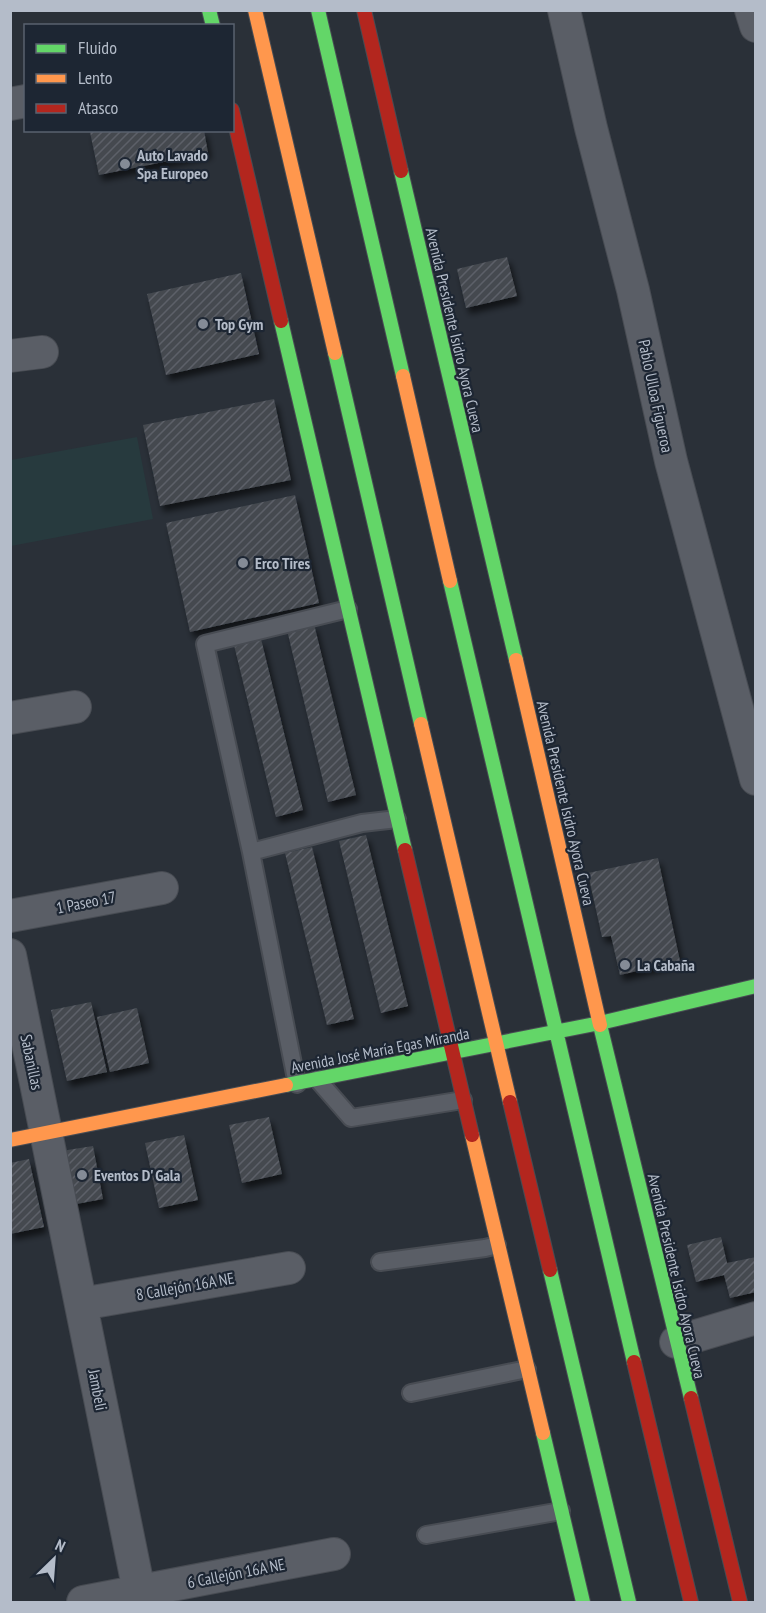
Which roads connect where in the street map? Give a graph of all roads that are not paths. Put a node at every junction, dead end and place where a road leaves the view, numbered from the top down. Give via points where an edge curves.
1 (255, 10) edge
2 (318, 10) edge
3 (364, 10) edge
4 (564, 10) edge
5 (751, 10) edge
6 (756, 26) edge
7 (234, 119) edge
8 (42, 352) dead end
9 (10, 356) edge
10 (348, 609) junction
11 (75, 707) dead end
12 (10, 718) edge
13 (756, 779) edge
14 (397, 819) junction
15 (251, 852) junction
16 (162, 888) dead end
17 (10, 916) edge
18 (10, 955) edge
19 (756, 986) edge
20 (600, 1023) junction
21 (555, 1032) junction
22 (496, 1044) junction
23 (452, 1053) junction
24 (317, 1079) junction
25 (297, 1084) junction
26 (463, 1100) junction
27 (47, 1133) junction
28 (10, 1140) edge
29 (497, 1245) junction
30 (380, 1262) dead end
31 (289, 1268) dead end
32 (81, 1304) junction
33 (756, 1318) edge
34 (676, 1342) junction
35 (527, 1369) junction
36 (411, 1393) dead end
37 (561, 1511) junction
38 (426, 1536) dead end
39 (334, 1554) dead end
40 (139, 1591) junction
41 (83, 1602) edge
42 (583, 1602) edge
43 (629, 1602) edge
44 (691, 1602) edge
45 (740, 1602) edge

1 - 22 main road
2 - 21 main road
3 - 20 main road, Avenida Presidente Isidro Ayora Cueva
4 - 13 street, Pablo Ulloa Figueroa via 671,461
5 - 6 street
7 - 10 main road
8 - 9 street
10 - 14 main road
10 - 15 lane via 205,644
11 - 12 street
14 - 15 lane via 362,823
14 - 23 main road
15 - 25 lane
16 - 17 street, 1 Paseo 17
18 - 27 street, Sabanillas
19 - 20 main road, Avenida José María Egas Miranda
20 - 21 main road, Avenida José María Egas Miranda
20 - 34 main road, Avenida Presidente Isidro Ayora Cueva
21 - 22 main road, Avenida José María Egas Miranda
21 - 44 main road
22 - 23 main road, Avenida José María Egas Miranda
22 - 43 main road
23 - 24 main road, Avenida José María Egas Miranda
23 - 26 main road
24 - 25 main road, Avenida José María Egas Miranda
24 - 26 lane via 351,1118
25 - 27 main road, Avenida José María Egas Miranda
26 - 29 main road
27 - 28 main road, Avenida José María Egas Miranda
27 - 32 street, Jambeli
29 - 30 lane
29 - 35 main road
31 - 32 street, 8 Callejón 16A NE
32 - 40 street, Jambeli
33 - 34 street
34 - 45 main road, Avenida Presidente Isidro Ayora Cueva
35 - 36 lane
35 - 37 main road
37 - 38 lane
37 - 42 main road
39 - 40 street, 6 Callejón 16A NE
40 - 41 street

